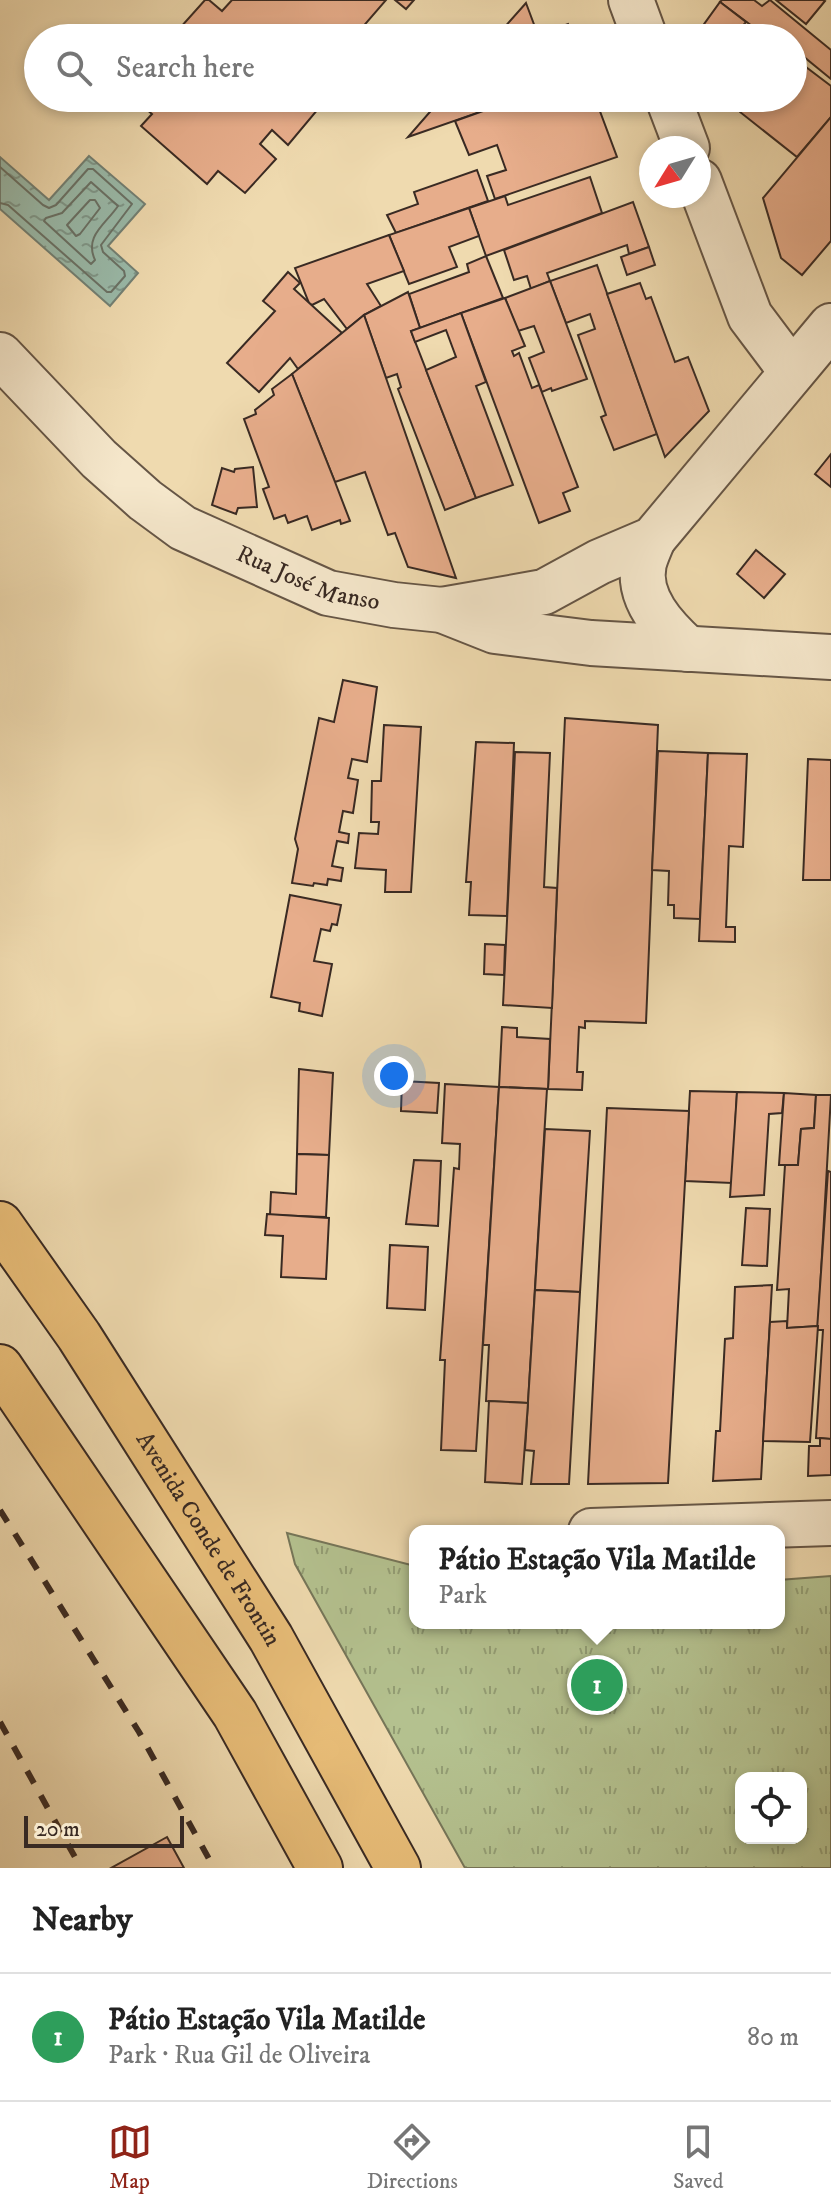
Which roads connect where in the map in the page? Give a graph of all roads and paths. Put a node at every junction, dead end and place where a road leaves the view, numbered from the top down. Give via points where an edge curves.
1 (631, 0) edge
2 (640, 24) edge
3 (673, 112) edge
4 (682, 136) edge
5 (709, 208) edge
6 (831, 326) edge
7 (0, 355) edge
8 (792, 372) junction
9 (653, 539) junction
10 (442, 610) junction
11 (688, 649) junction
12 (831, 657) edge
13 (0, 1224) edge
14 (0, 1367) edge
15 (831, 1523) edge
16 (771, 1525) edge
17 (320, 1868) edge
18 (398, 1868) edge

1 - 2 street
3 - 4 street
5 - 8 street via 750,316
6 - 8 street
7 - 10 street, Rua José Manso via 99,459 183,528 328,593
8 - 9 street
9 - 10 street via 544,592
9 - 11 street via 643,565 646,596
10 - 11 street, Rua José Manso via 495,631
11 - 12 street, Rua José Manso
13 - 18 highway, Avenida Conde de Frontin via 79,1336 271,1638
14 - 17 highway via 235,1714
15 - 16 street

